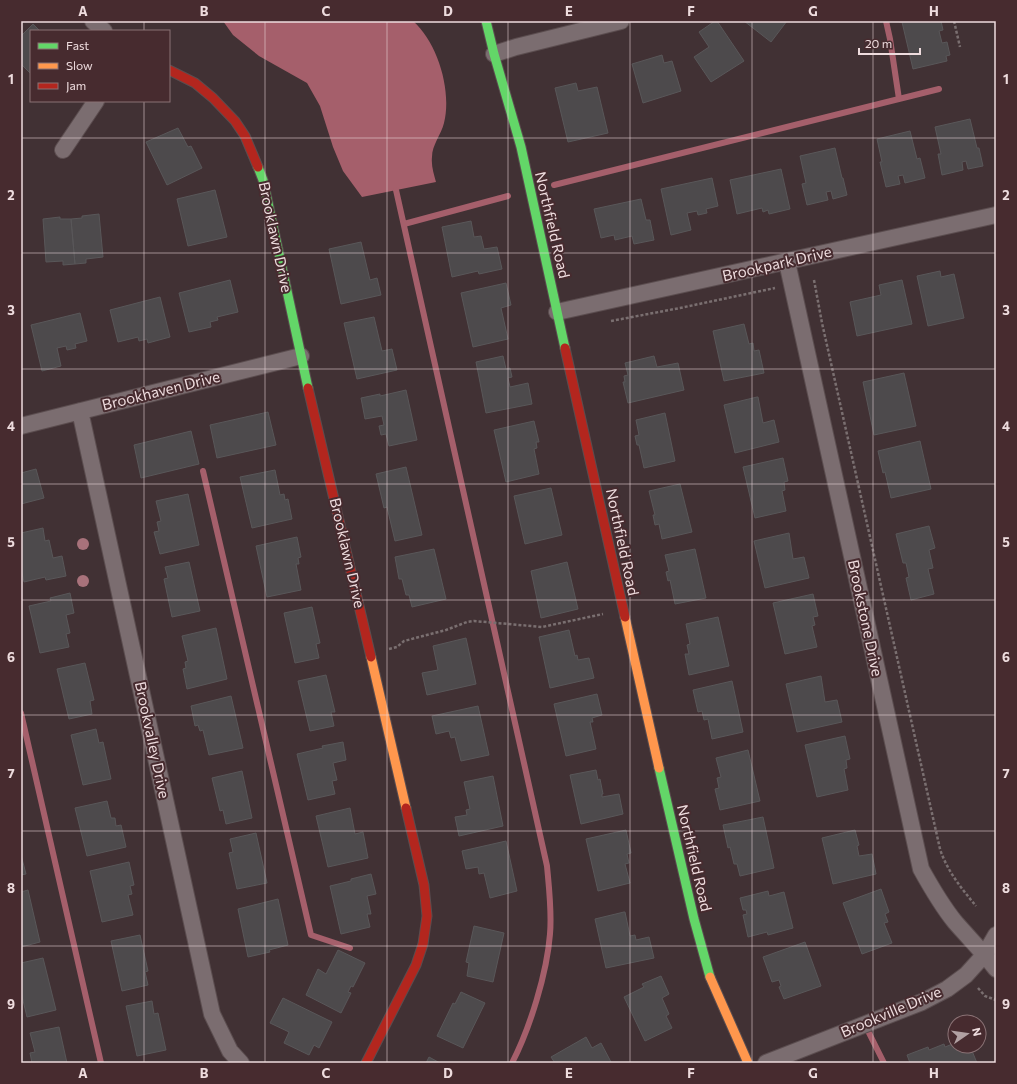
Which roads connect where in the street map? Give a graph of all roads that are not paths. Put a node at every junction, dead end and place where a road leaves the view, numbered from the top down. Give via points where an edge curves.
1 (93, 21) edge
2 (486, 21) edge
3 (621, 21) edge
4 (103, 30) edge
5 (494, 54) junction
6 (170, 70) edge
7 (95, 102) edge
8 (63, 150) dead end
9 (996, 216) edge
10 (787, 262) junction
11 (557, 312) junction
12 (301, 356) junction
13 (80, 411) junction
14 (21, 426) edge
15 (996, 935) edge
16 (985, 954) junction
17 (996, 969) edge
18 (241, 1063) edge
19 (366, 1063) edge
20 (748, 1063) edge
21 (766, 1063) edge

1 - 4 street
2 - 5 street, Northfield Road
3 - 5 street
5 - 11 street, Northfield Road via 520,147
6 - 12 street, Brooklawn Drive via 195,83 213,98 235,121 245,136 263,180
7 - 8 street
9 - 10 street, Brookpark Drive
10 - 11 street, Brookpark Drive
10 - 16 street, Brookstone Drive via 921,869 955,922
11 - 20 street, Northfield Road via 694,919 712,983
12 - 13 street, Brookhaven Drive
12 - 19 street, Brooklawn Drive via 424,885 427,916 423,944 416,966
13 - 14 street, Brookhaven Drive
13 - 18 street, Brookvalley Drive via 212,1014 230,1051
15 - 16 street, Brookville Drive
16 - 17 street, Brookstone Drive
16 - 21 street, Brookville Drive via 966,975 922,1002

